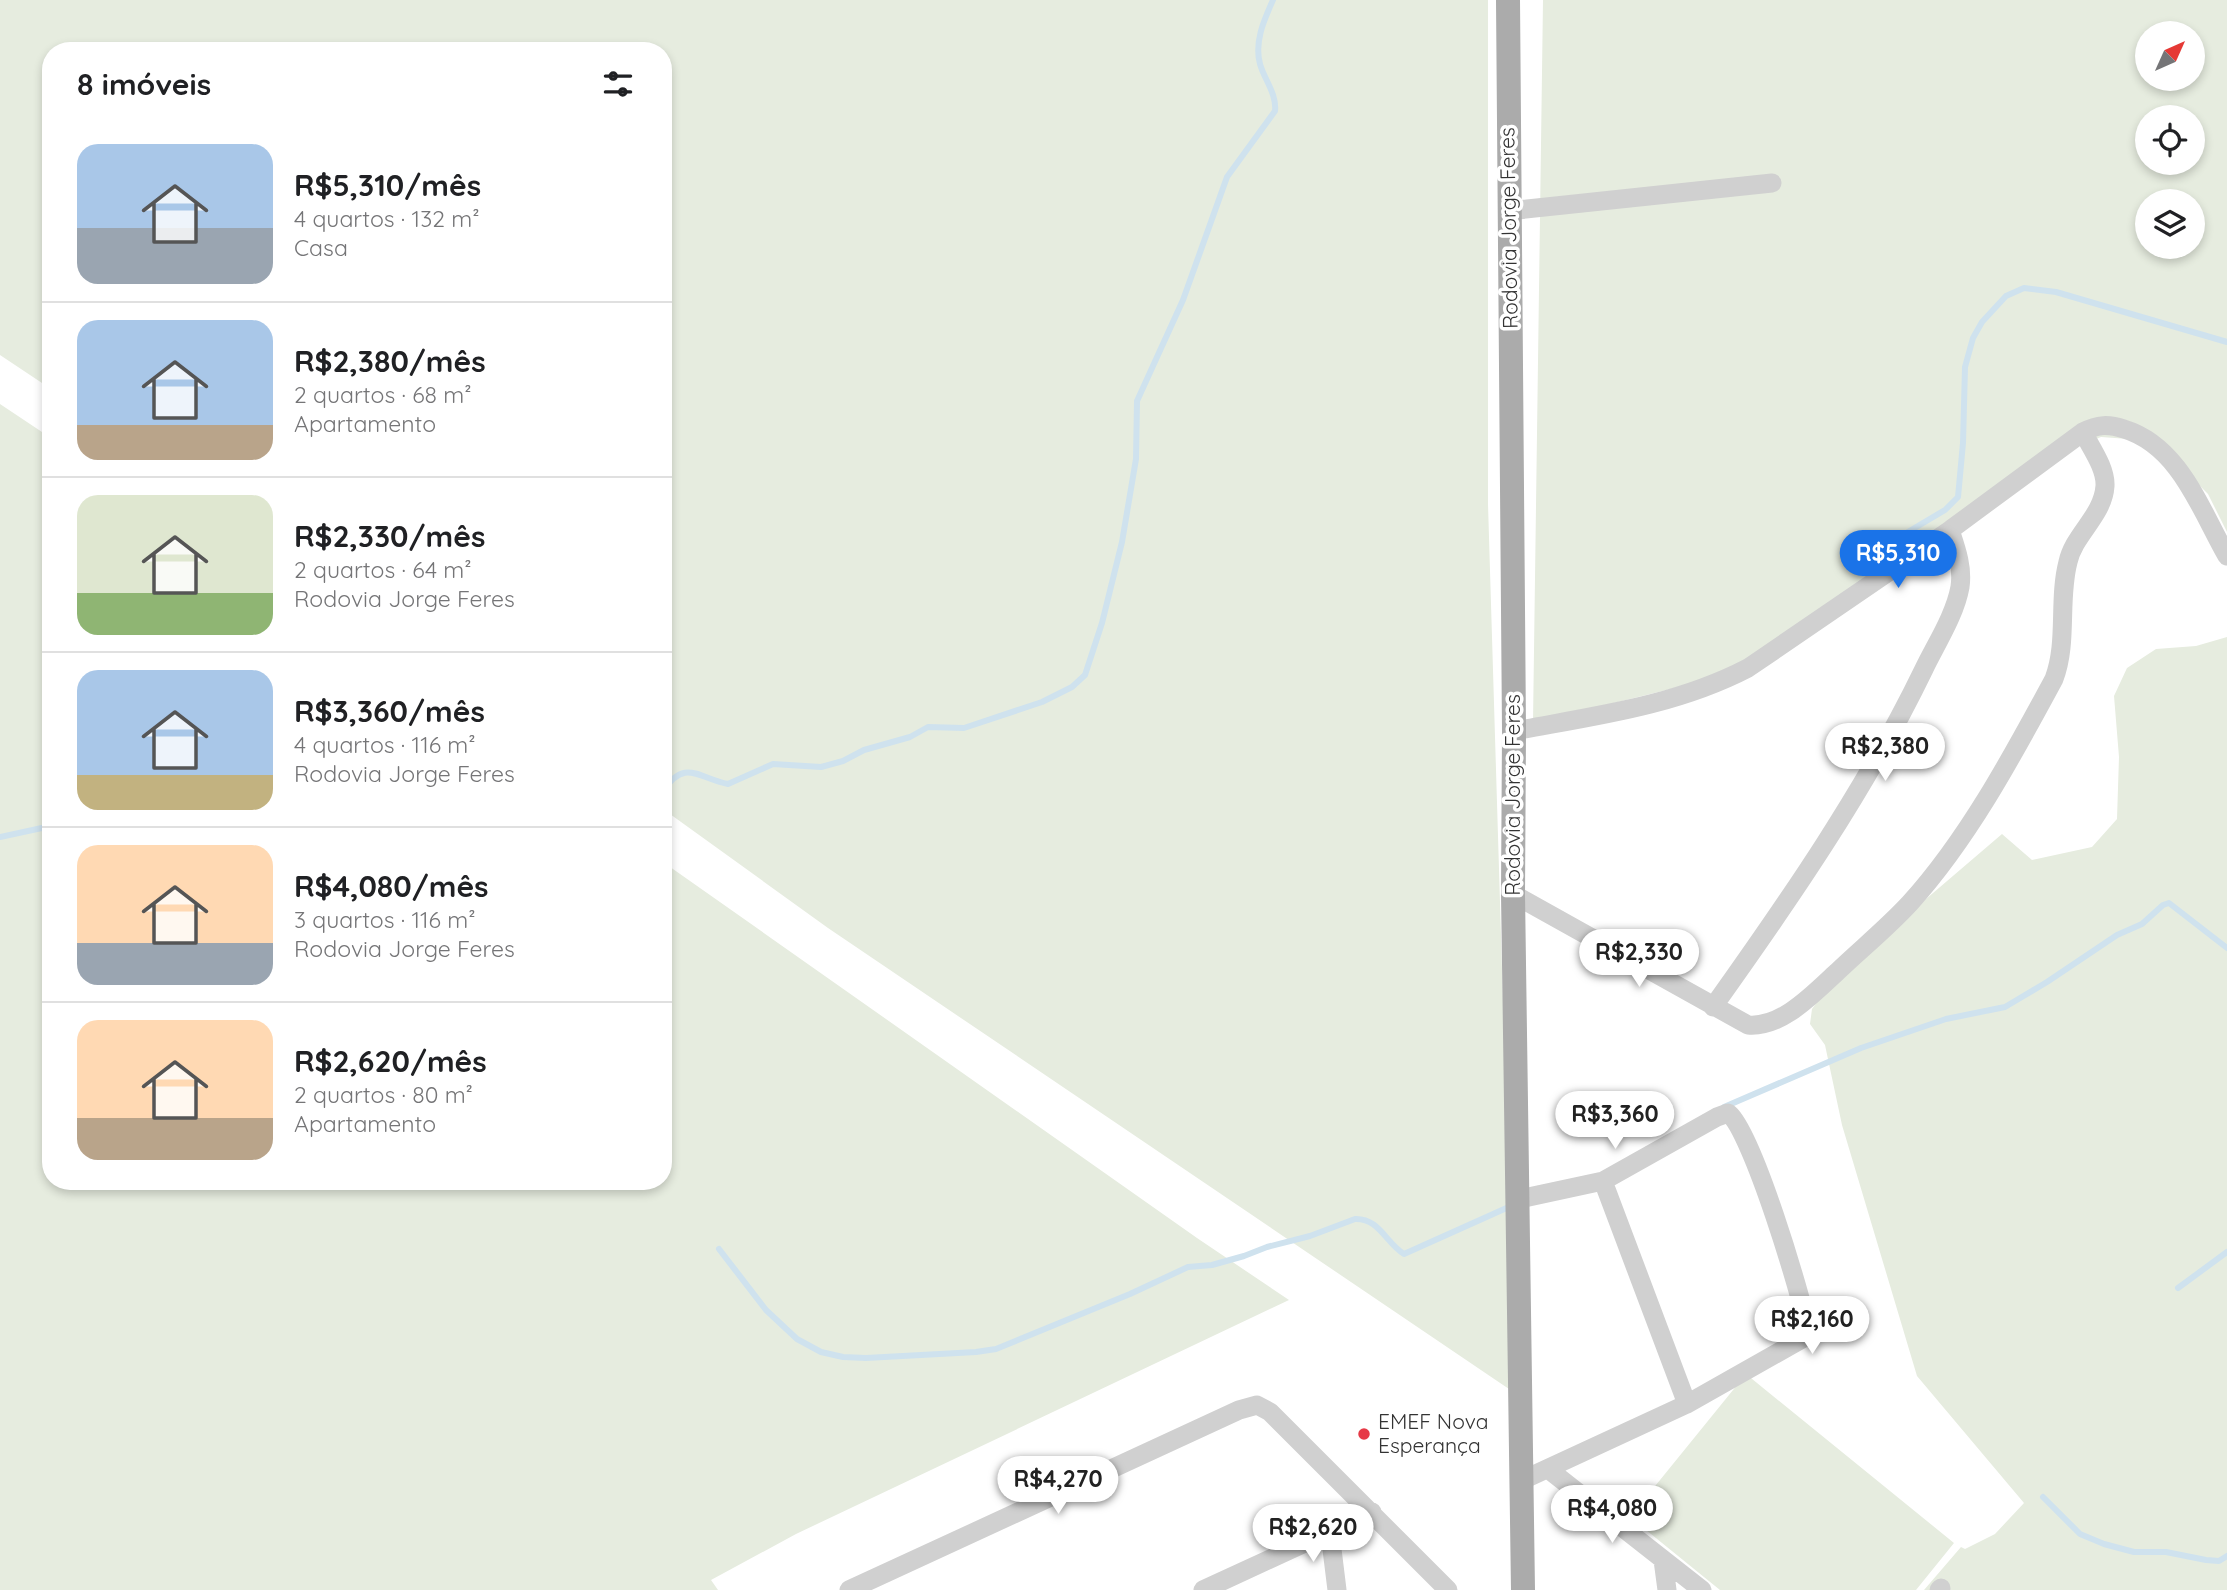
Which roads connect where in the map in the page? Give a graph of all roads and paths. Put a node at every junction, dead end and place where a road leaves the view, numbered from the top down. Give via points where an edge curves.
1 (1508, 0) edge
2 (1772, 183) dead end
3 (1508, 211) junction
4 (2083, 432) junction
5 (1950, 530) junction
6 (2227, 556) edge
7 (1514, 731) junction
8 (1513, 894) junction
9 (1713, 1007) junction
10 (1603, 1181) junction
11 (1519, 1199) junction
12 (1687, 1404) junction
13 (1548, 1469) junction
14 (1523, 1480) junction
15 (1372, 1512) junction
16 (1330, 1533) junction
17 (1663, 1560) junction
18 (857, 1589) edge
19 (1203, 1590) edge
20 (1336, 1590) edge
21 (1448, 1590) edge
22 (1523, 1590) edge
23 (1667, 1590) edge
24 (1702, 1590) edge

1 - 3 main road, Rodovia Jorge Feres
2 - 3 street
3 - 7 main road, Rodovia Jorge Feres
4 - 5 street
4 - 6 street via 2096,425 2112,425 2152,443 2182,477
4 - 9 street via 2105,484 2099,507 2068,560 2057,670 1972,821 1909,905 1804,1002 1755,1026
5 - 7 street via 1725,680 1663,702
5 - 9 street via 1959,558 1960,589 1902,713 1794,892
7 - 8 main road, Rodovia Jorge Feres
8 - 9 street
8 - 11 main road, Rodovia Jorge Feres
10 - 11 street
10 - 12 street
10 - 12 street via 1728,1113 1759,1171 1808,1331 1802,1339
11 - 14 main road, Rodovia Jorge Feres
12 - 13 street
13 - 14 street
13 - 17 street
14 - 22 main road, Rodovia Jorge Feres
15 - 16 street
15 - 18 street via 1270,1412 1250,1406
15 - 21 street
16 - 19 street
16 - 20 street
17 - 23 street
17 - 24 street

